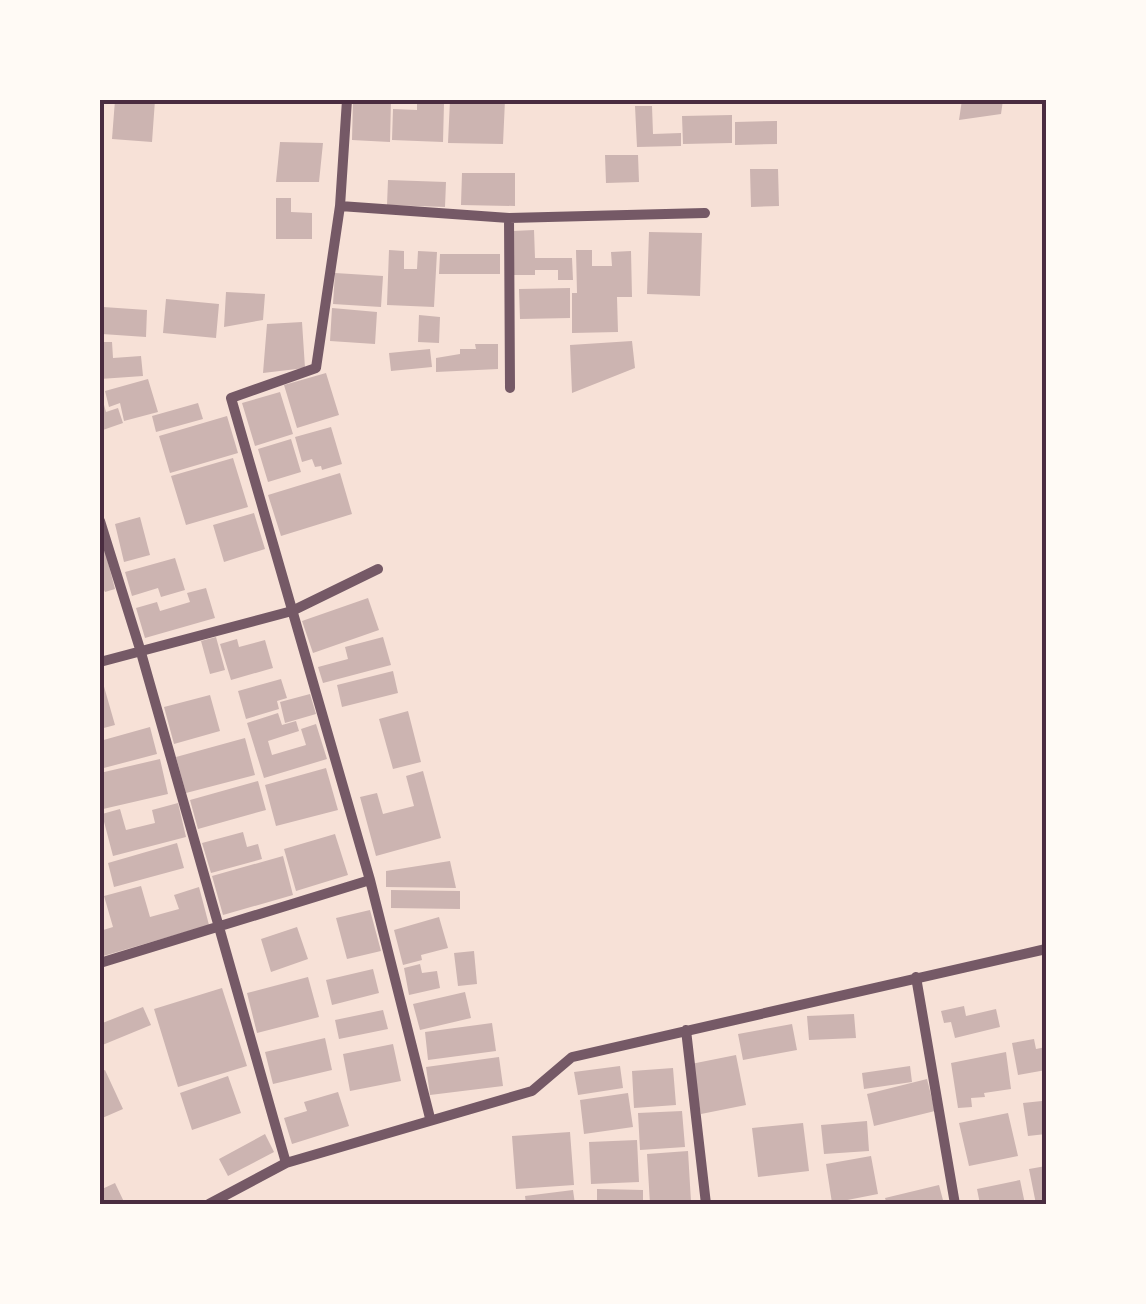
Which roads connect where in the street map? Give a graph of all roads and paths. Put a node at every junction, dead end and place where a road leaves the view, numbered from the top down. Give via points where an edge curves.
1 (347, 100) edge
2 (340, 206) junction
3 (706, 213) dead end
4 (509, 218) junction
5 (510, 388) dead end
6 (100, 521) edge
7 (378, 569) dead end
8 (292, 611) junction
9 (140, 650) junction
10 (100, 662) edge
11 (370, 880) junction
12 (220, 928) junction
13 (1046, 949) edge
14 (100, 963) edge
15 (916, 977) junction
16 (686, 1030) junction
17 (430, 1118) junction
18 (286, 1162) junction
19 (209, 1204) edge
20 (706, 1204) edge
21 (955, 1204) edge

1 - 2 street
2 - 4 street
2 - 8 street via 316,368 230,398
3 - 4 street
4 - 5 street
6 - 9 street
7 - 8 street
8 - 9 street
8 - 11 street
9 - 10 street
9 - 12 street
11 - 12 street
11 - 17 street
12 - 14 street
12 - 18 street
13 - 15 street
15 - 16 street
15 - 21 street
16 - 17 street via 572,1056 532,1090
16 - 20 street
17 - 18 street
18 - 19 street

